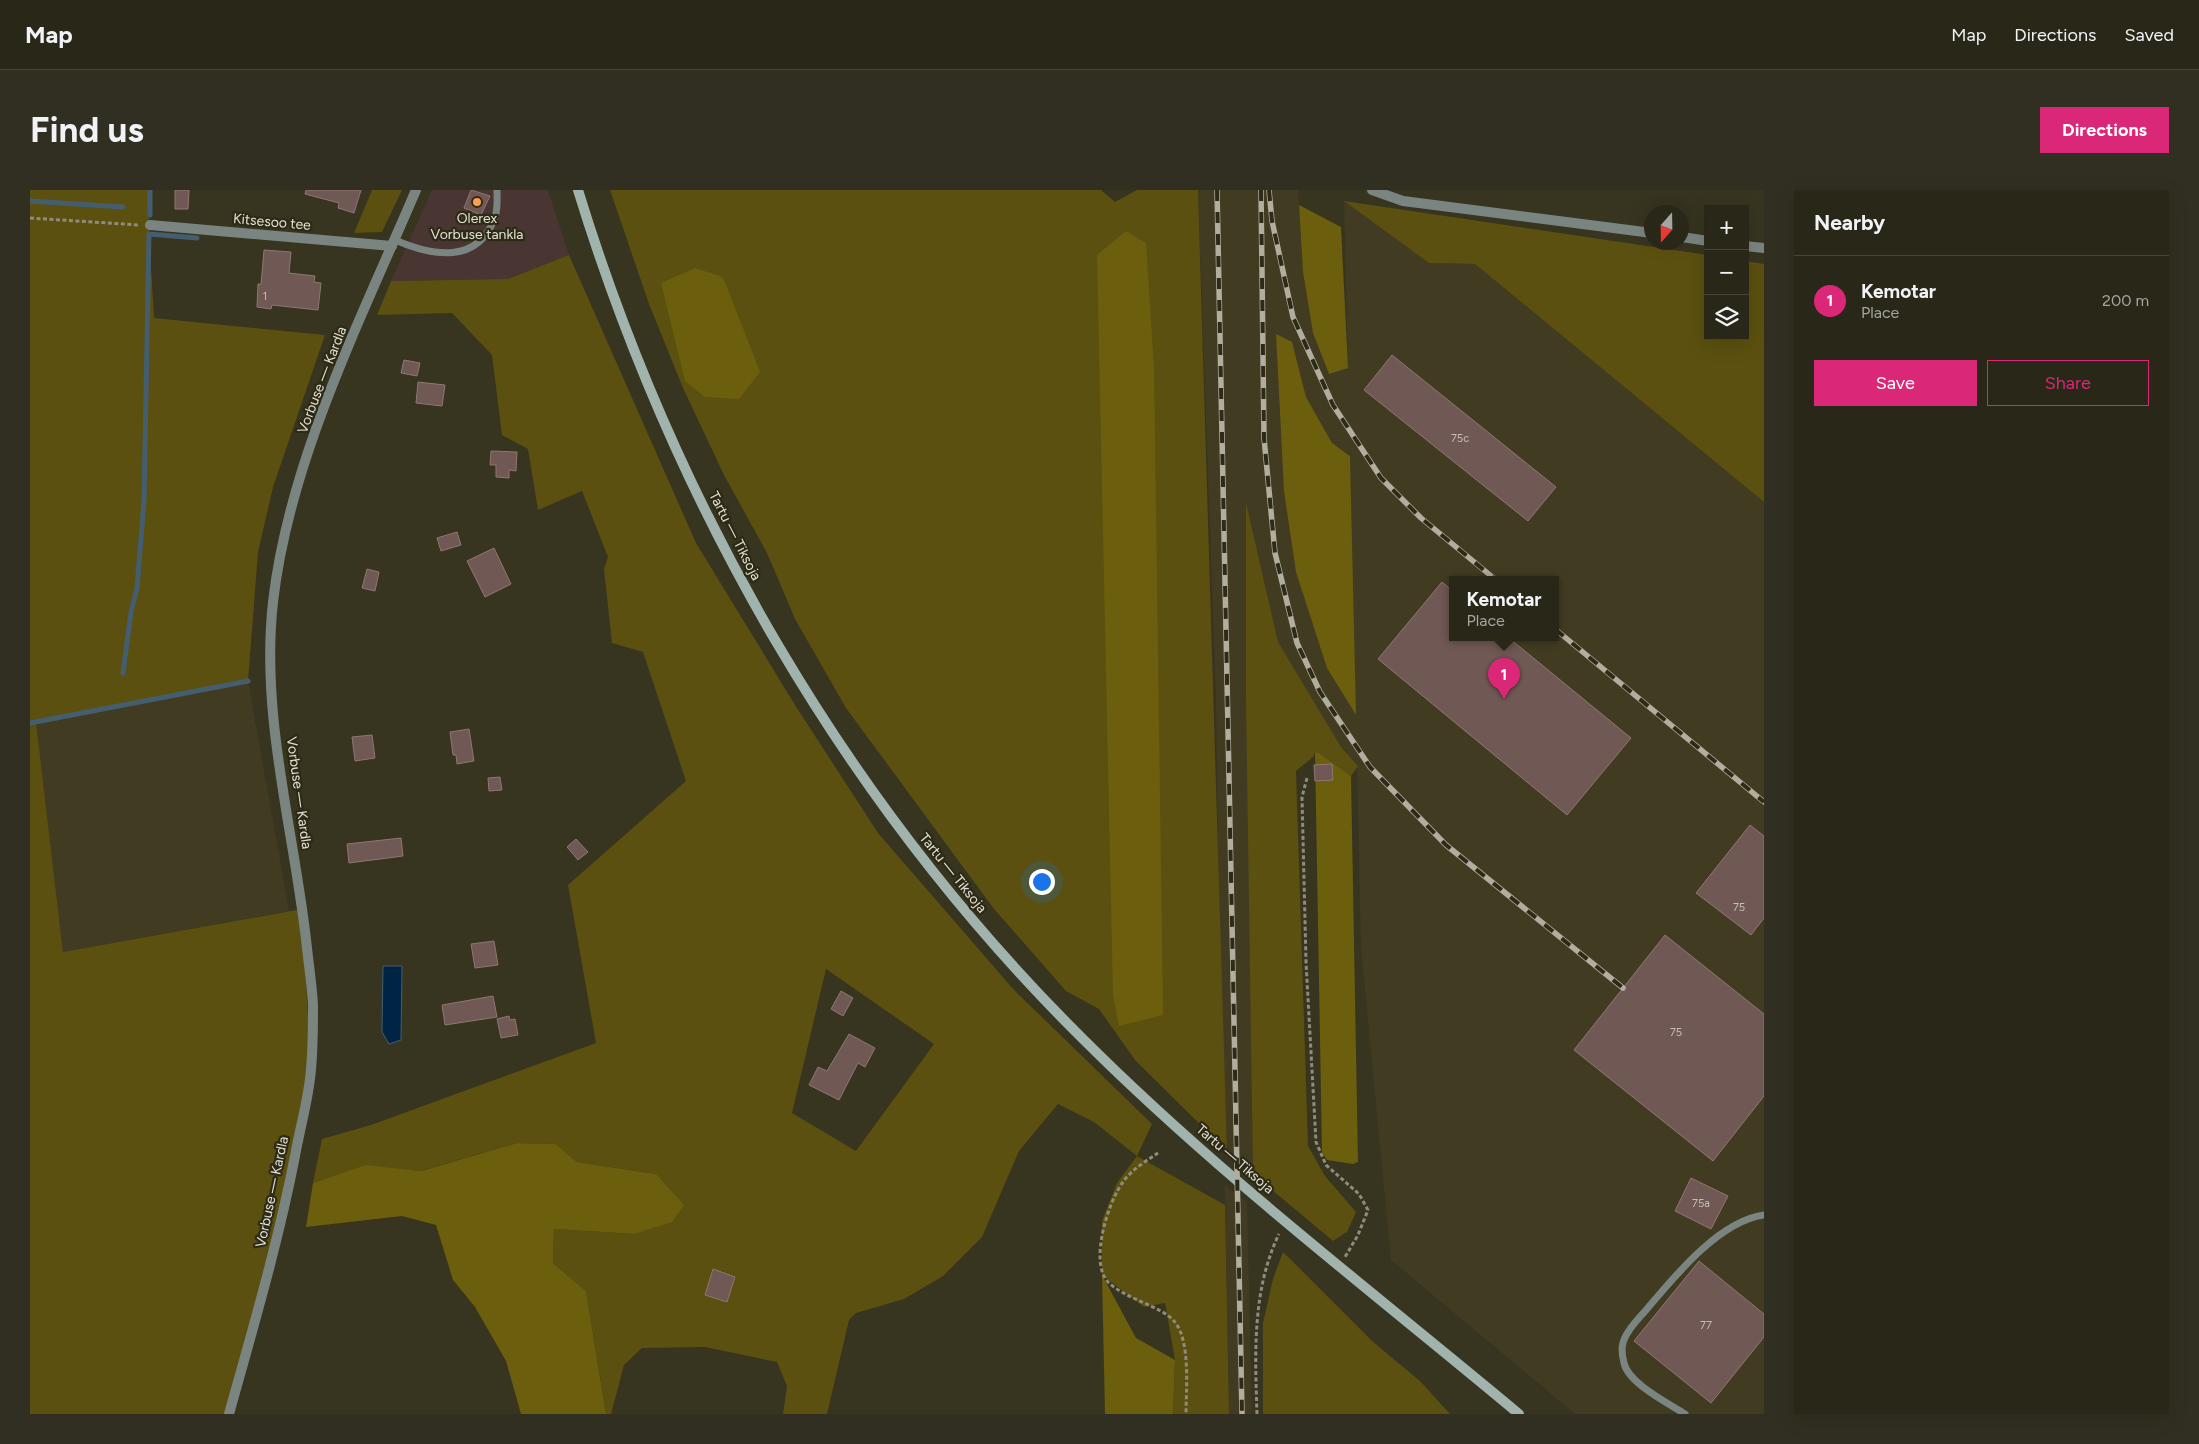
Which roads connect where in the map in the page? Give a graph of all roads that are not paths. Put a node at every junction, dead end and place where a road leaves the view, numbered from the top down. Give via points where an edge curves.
1 (416, 190) edge
2 (497, 190) edge
3 (578, 190) edge
4 (1372, 190) edge
5 (150, 225) road end
6 (1644, 232) edge
7 (1689, 238) edge
8 (1704, 240) edge
9 (393, 243) junction
10 (1749, 246) edge
11 (1764, 248) edge
12 (1764, 1215) edge
13 (229, 1414) edge
14 (1520, 1414) edge
15 (1684, 1414) edge

1 - 9 street, Vorbuse — Kardla
2 - 9 lane via 495,216 481,241 462,252 421,251
3 - 14 main road, Tartu — Tiksoja via 630,342 684,466 748,593 800,682 926,865 1027,981 1112,1068 1285,1222
4 - 6 street via 1403,201
5 - 9 street, Kitsesoo tee
7 - 8 street
9 - 13 street, Vorbuse — Kardla via 316,431 294,498 273,602 270,660 277,743 313,1002 311,1071 283,1218
10 - 11 street
12 - 15 lane via 1728,1229 1704,1248 1672,1278 1633,1326 1622,1347 1624,1365 1639,1384

